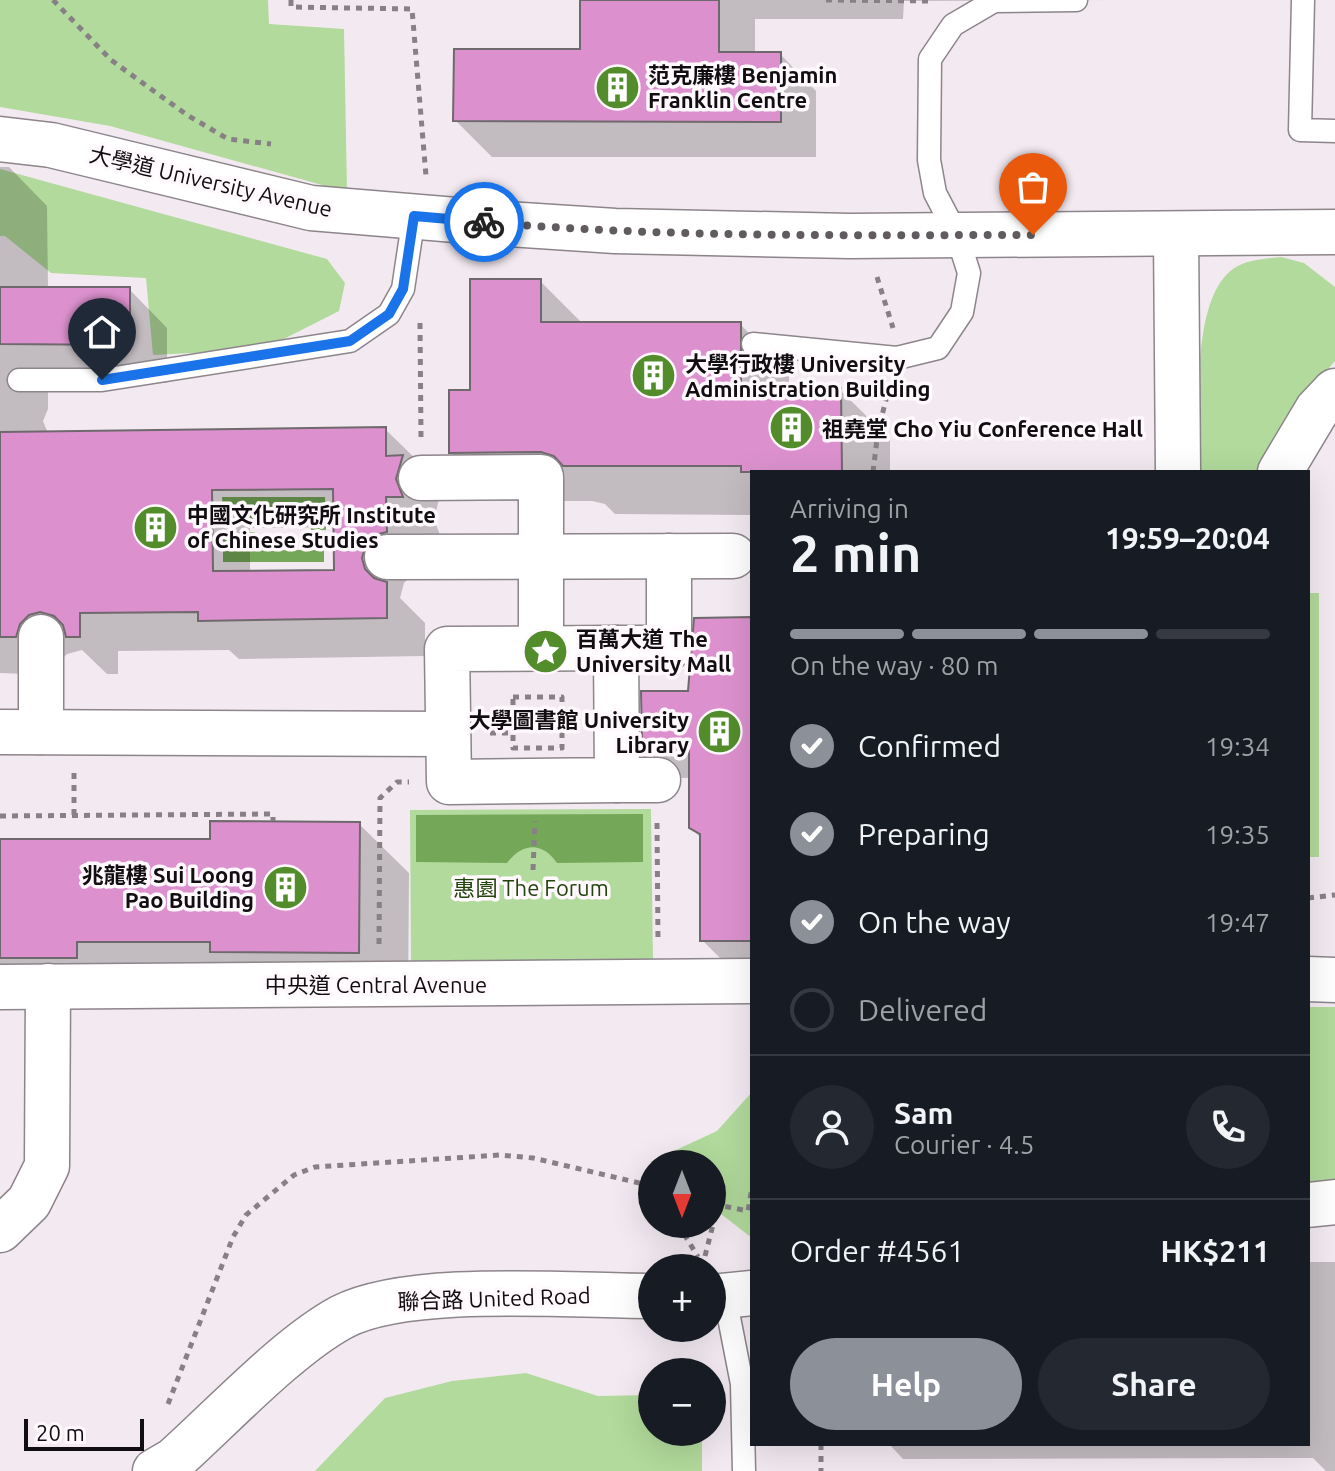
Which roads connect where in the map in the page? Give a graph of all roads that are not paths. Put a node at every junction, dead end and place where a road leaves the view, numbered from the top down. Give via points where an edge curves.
1 (1076, 0) edge
2 (1303, 0) edge
3 (994, 1) edge
4 (1335, 131) edge
5 (0, 139) edge
6 (420, 197) junction
7 (1314, 233) edge
8 (1176, 234) junction
9 (957, 235) junction
10 (1335, 259) edge
11 (753, 344) dead end
12 (19, 380) dead end
13 (1335, 391) edge
14 (1178, 470) edge
15 (1281, 470) edge
16 (421, 478) road end
17 (541, 556) junction
18 (669, 556) junction
19 (733, 556) dead end
20 (387, 557) dead end
21 (41, 637) dead end
22 (616, 648) junction
23 (541, 649) junction
24 (21, 732) edge
25 (448, 734) junction
26 (1310, 979) edge
27 (1335, 980) edge
28 (750, 981) edge
29 (48, 986) junction
30 (0, 987) edge
31 (1335, 1202) edge
32 (1310, 1205) edge
33 (0, 1230) edge
34 (638, 1296) edge
35 (726, 1300) edge
36 (747, 1384) edge
37 (155, 1471) edge
38 (744, 1471) edge

1 - 3 lane
2 - 4 lane via 1300,130
3 - 9 lane via 953,25 930,59 929,160 935,193
5 - 6 street, 大學道 University Avenue via 51,145 311,208
6 - 9 street, 大學道 University Avenue via 615,231
6 - 12 lane via 403,289 389,314 350,341 102,380
7 - 8 street, 大學道 University Avenue
7 - 10 street
8 - 9 street, 大學道 University Avenue
8 - 14 street
9 - 11 lane via 969,273 962,312 938,348 897,358
13 - 15 street via 1317,410
16 - 17 street via 541,477
17 - 18 street
17 - 20 street
17 - 23 street
18 - 19 street
18 - 22 street via 669,648
21 - 24 street
22 - 23 street
22 - 25 street via 638,780 449,782
23 - 25 street via 447,649
24 - 25 street
26 - 27 street
28 - 29 street, 中央道 Central Avenue
29 - 30 street, 中央道 Central Avenue
29 - 33 street via 47,1166 29,1202
31 - 32 street
34 - 37 street, 聯合路 United Road via 406,1299 355,1312 300,1347
35 - 36 lane
36 - 38 lane

